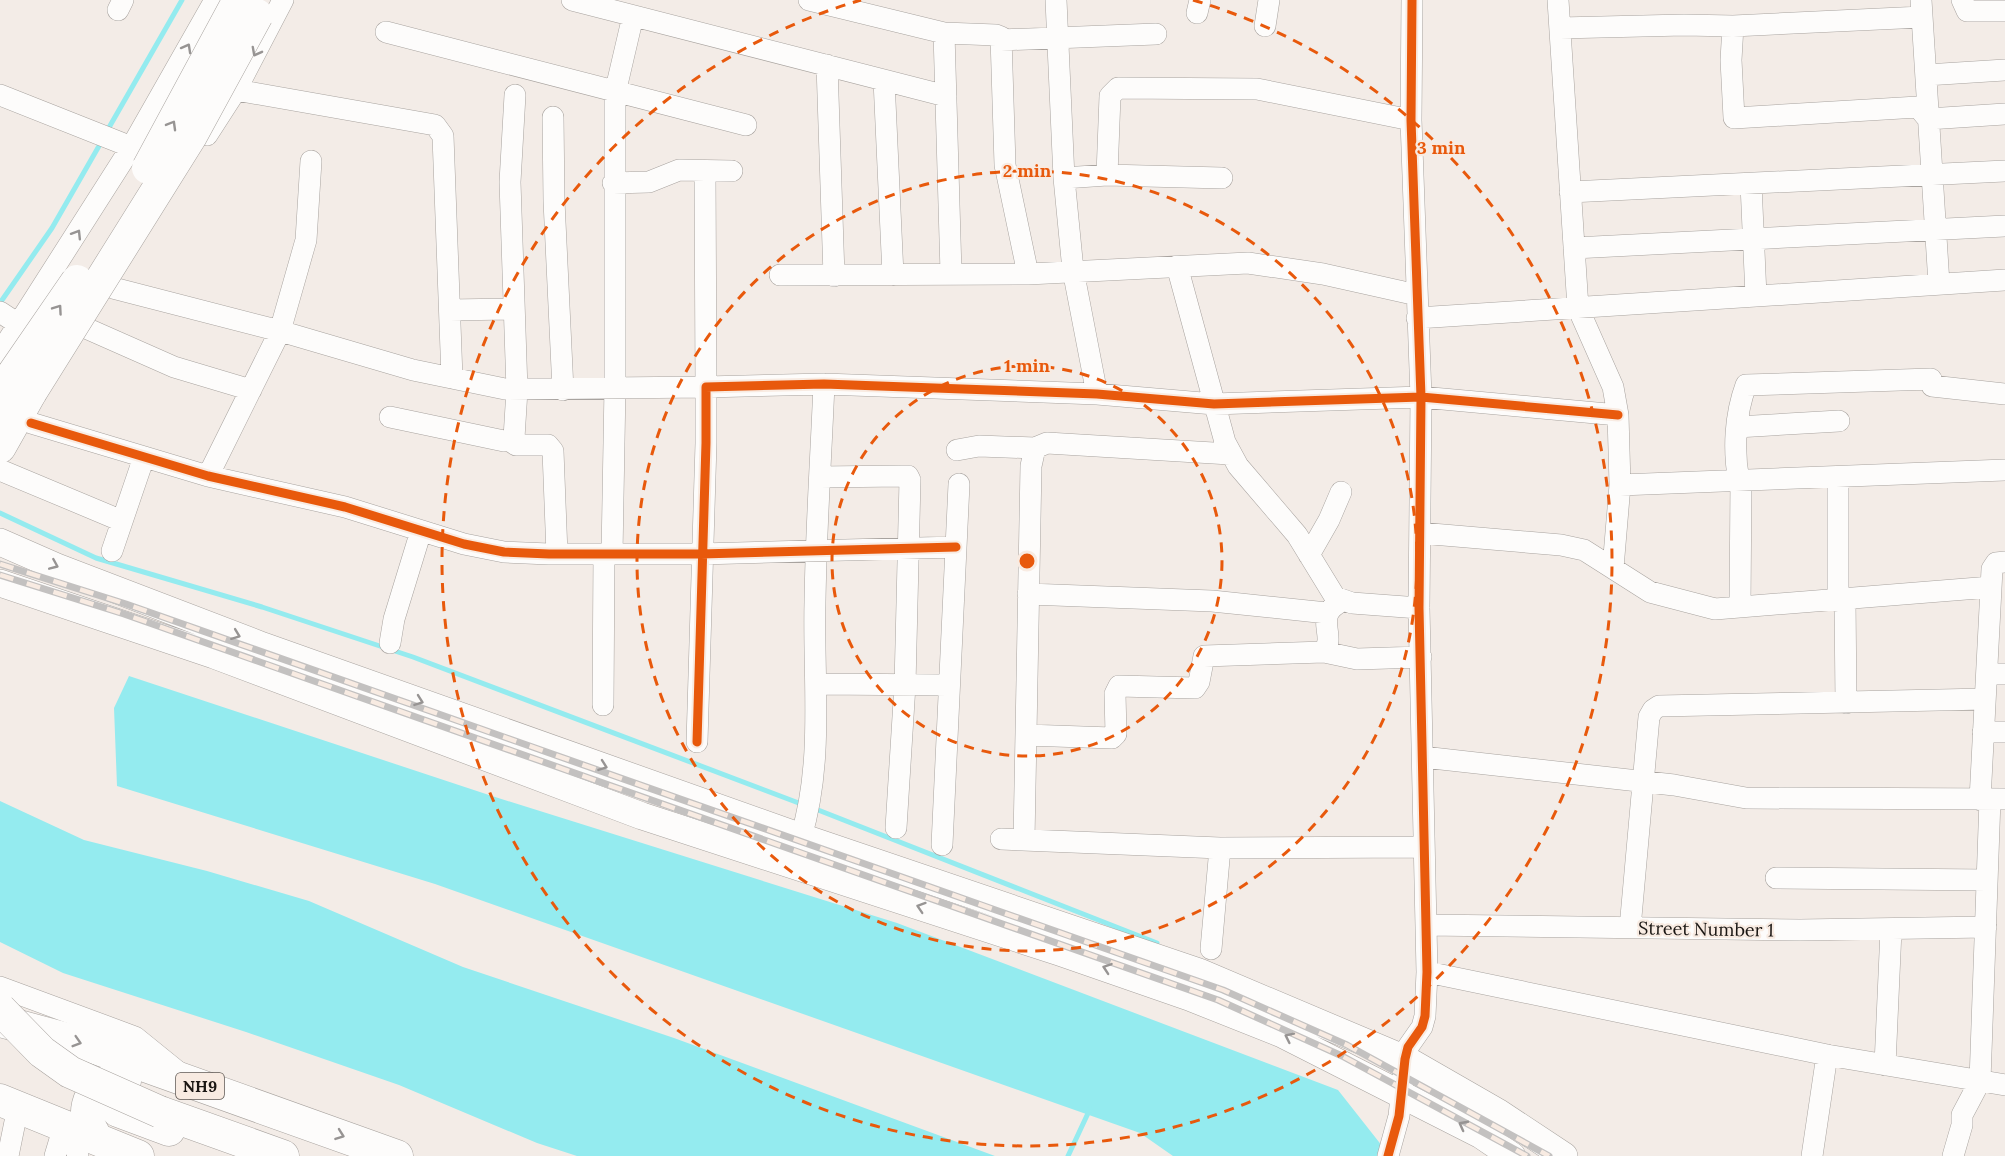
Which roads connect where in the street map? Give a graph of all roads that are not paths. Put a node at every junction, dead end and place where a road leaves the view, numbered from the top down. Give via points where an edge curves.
1 (572, 0) edge
2 (809, 0) edge
3 (1056, 0) edge
4 (1269, 0) edge
5 (1413, 0) edge
6 (1558, 0) edge
7 (1962, 0) edge
8 (249, 3) edge
9 (1921, 8) edge
10 (2005, 11) edge
11 (633, 16) junction
12 (1265, 26) dead end
13 (1733, 26) junction
14 (1560, 28) junction
15 (386, 32) dead end
16 (944, 33) junction
17 (1156, 34) dead end
18 (1058, 39) junction
19 (1001, 40) junction
20 (827, 65) junction
21 (2005, 70) edge
22 (1926, 75) junction
23 (884, 80) junction
24 (236, 90) junction
25 (615, 93) junction
26 (0, 95) edge
27 (516, 95) dead end
28 (946, 96) junction
29 (2005, 114) edge
30 (554, 117) dead end
31 (1928, 119) junction
32 (1411, 120) junction
33 (746, 125) dead end
34 (116, 139) junction
35 (310, 161) dead end
36 (184, 171) junction
37 (705, 171) junction
38 (732, 171) dead end
39 (2005, 171) edge
40 (1107, 175) junction
41 (1932, 176) junction
42 (1064, 178) junction
43 (1222, 178) dead end
44 (613, 183) junction
45 (1751, 184) junction
46 (1570, 192) junction
47 (2005, 226) edge
48 (1935, 230) junction
49 (1753, 239) junction
50 (1574, 248) junction
51 (1177, 266) junction
52 (1072, 270) junction
53 (951, 273) junction
54 (1028, 274) junction
55 (780, 275) dead end
56 (892, 275) junction
57 (834, 276) junction
58 (2005, 280) edge
59 (1938, 284) junction
60 (113, 288) junction
61 (1417, 295) junction
62 (1756, 296) junction
63 (1578, 308) junction
64 (514, 309) junction
65 (450, 310) junction
66 (9, 318) edge
67 (1417, 318) junction
68 (88, 329) junction
69 (280, 331) junction
70 (0, 354) edge
71 (69, 358) junction
72 (452, 378) junction
73 (824, 384) junction
74 (615, 387) junction
75 (706, 387) junction
76 (251, 390) junction
77 (516, 390) junction
78 (563, 390) junction
79 (1097, 394) junction
80 (2005, 394) edge
81 (1421, 397) junction
82 (0, 400) edge
83 (1214, 404) junction
84 (1618, 416) junction
85 (390, 417) dead end
86 (1839, 421) dead end
87 (31, 423) junction
88 (1737, 428) junction
89 (510, 441) junction
90 (0, 447) edge
91 (1035, 448) junction
92 (957, 450) dead end
93 (1230, 454) junction
94 (144, 457) junction
95 (0, 468) edge
96 (2005, 470) edge
97 (208, 476) junction
98 (820, 477) junction
99 (1838, 477) junction
100 (1740, 481) junction
101 (959, 484) dead end
102 (1620, 485) junction
103 (1341, 492) dead end
104 (122, 521) junction
105 (421, 531) junction
106 (1420, 533) junction
107 (0, 542) edge
108 (956, 547) junction
109 (909, 549) junction
110 (112, 551) dead end
111 (817, 551) junction
112 (557, 554) junction
113 (608, 554) junction
114 (701, 554) junction
115 (1309, 555) junction
116 (2005, 562) edge
117 (1613, 568) junction
118 (0, 583) edge
119 (1991, 587) junction
120 (1028, 594) junction
121 (1841, 601) junction
122 (1334, 607) junction
123 (1419, 608) junction
124 (1740, 608) junction
125 (390, 643) dead end
126 (1324, 652) junction
127 (1421, 657) junction
128 (1996, 674) edge
129 (817, 684) junction
130 (905, 685) junction
131 (949, 685) junction
132 (1985, 699) junction
133 (1846, 703) junction
134 (603, 705) dead end
135 (1983, 732) junction
136 (2005, 732) edge
137 (1026, 735) junction
138 (697, 742) dead end
139 (1423, 758) junction
140 (1644, 782) junction
141 (1992, 799) edge
142 (806, 817) junction
143 (896, 828) dead end
144 (1001, 839) dead end
145 (1024, 840) junction
146 (942, 845) dead end
147 (1424, 847) junction
148 (1220, 848) junction
149 (1776, 878) dead end
150 (1987, 880) junction
151 (1992, 918) edge
152 (1426, 925) junction
153 (1630, 928) junction
154 (1891, 930) junction
155 (1211, 949) dead end
156 (1427, 972) junction
157 (0, 987) edge
158 (0, 1009) edge
159 (0, 1021) edge
160 (0, 1037) edge
161 (1827, 1055) junction
162 (1405, 1059) junction
163 (1885, 1065) junction
164 (1980, 1081) junction
165 (193, 1083) junction
166 (2005, 1085) edge
167 (1402, 1093) junction
168 (9, 1103) edge
169 (305, 1123) junction
170 (77, 1137) edge
171 (8, 1156) edge
172 (55, 1156) edge
173 (138, 1156) edge
174 (237, 1156) edge
175 (283, 1156) edge
176 (397, 1156) edge
177 (1388, 1156) edge
178 (1512, 1156) edge
179 (1564, 1156) edge
180 (1812, 1156) edge
181 (1953, 1156) edge

1 - 11 street
2 - 16 street
3 - 18 street
4 - 12 street
5 - 32 street
6 - 14 street
7 - 10 street via 1967,11
8 -> 24 street
34 -> 8 street
82 -> 8 highway, bridge via 13,374 107,238 185,102
8 - 90 highway, bridge via 191,136
9 - 13 street
9 - 22 street
11 - 20 street
11 - 25 street
13 - 14 street
13 - 31 street via 1734,118 1918,107
14 - 46 street
15 - 25 street
16 - 19 street via 996,35
16 - 28 street
17 - 18 street
18 - 19 street
18 - 42 street
19 - 54 street via 1006,177
20 - 23 street
20 - 57 street
21 - 22 street
22 - 31 street
23 - 28 street
23 - 56 street
24 - 36 street
24 - 65 street via 440,129
25 - 33 street
25 - 44 street
26 - 34 street
27 - 64 street via 510,182
28 - 53 street
29 - 31 street
30 - 78 street
31 - 41 street
32 - 40 street via 1257,89 1118,88 1110,96
32 - 61 street
34 - 36 street
66 -> 34 street
35 - 69 street via 306,240
36 - 60 street
37 - 38 street
37 - 44 street via 680,170 649,182
37 - 75 street
39 - 41 street
40 - 42 street
40 - 43 street
41 - 45 street
41 - 48 street
42 - 52 street
44 - 74 street
45 - 46 street
45 - 49 street
46 - 50 street
47 - 48 street
48 - 49 street
48 - 59 street
49 - 50 street
49 - 62 street
50 - 63 street
51 - 52 street
51 - 61 street via 1248,263 1286,267
51 - 83 street
52 - 54 street
52 - 79 street
53 - 54 street
53 - 56 street
55 - 57 street
56 - 57 street
58 - 59 street
59 - 62 street
60 - 68 street
60 - 69 street
61 - 67 street
62 - 63 street
63 - 67 street
63 - 84 street via 1612,387
64 - 65 street
64 - 77 street
65 - 72 street
66 - 70 street
66 - 71 street
67 - 81 street
68 - 71 street
68 - 76 street via 174,367
69 - 72 street
69 - 76 street
71 - 87 street
72 - 77 street
73 - 75 street
73 - 79 street
73 - 98 street
74 - 75 street
74 - 78 street
74 - 113 street
75 - 114 street
76 - 97 street
77 - 78 street
77 - 89 street via 515,433
79 - 83 street
80 - 88 street via 1931,382 1746,385
81 - 83 street
81 - 84 street
81 - 106 street
83 - 93 street
84 - 102 street
85 - 89 street
86 - 88 street
87 - 94 street
87 - 95 street
88 - 100 street via 1735,460
89 - 112 street via 516,445 548,445 553,451
91 - 92 street via 979,446
91 - 93 street via 1047,443
91 - 120 street via 1031,466
93 - 115 street via 1283,516
94 - 97 street
94 - 104 street
95 - 104 street
96 - 99 street
97 - 105 street via 345,507
98 - 109 street via 908,476 912,486
98 - 111 street
99 - 100 street
99 - 121 street
100 - 102 street
100 - 124 street
101 - 108 street
102 - 117 street
103 - 115 street
104 - 110 street
105 - 112 street via 504,552
105 - 125 street
106 - 117 street via 1561,545 1584,550
106 - 123 street
107 -> 142 main road via 263,646
108 - 109 street
108 - 131 street
109 - 111 street
109 - 130 street
111 - 114 street
111 - 129 street
112 - 113 street
113 - 114 street
113 - 134 street
114 - 138 street
115 - 122 street via 1331,591
116 - 119 street via 1994,565
117 - 124 street via 1650,592 1715,609
167 -> 118 main road via 1282,1034 1189,997 642,816 214,655
119 - 121 street
119 - 128 street
120 - 122 street
120 - 137 street
121 - 124 street
121 - 133 street
122 - 123 street
122 - 126 street
123 - 127 street
126 - 127 street via 1357,660
126 - 137 street via 1204,656 1195,688 1119,686 1115,694 1116,734 1112,738
127 - 139 street
128 - 132 street
129 - 130 street
129 - 142 street
130 - 131 street
130 - 143 street
131 - 146 street
132 - 133 street
132 - 135 street
133 - 140 street via 1659,706 1649,717
135 - 136 street
135 - 141 street
137 - 145 street
139 - 140 street
139 - 147 street
140 - 141 street via 1746,798
140 - 153 street
141 - 150 street
142 - 162 main road via 1199,972
144 - 145 street
145 - 148 street
147 - 148 street
147 - 152 street
148 - 155 street
149 - 150 street
150 - 151 street
151 - 154 street, Street Number 1
151 - 164 street
152 - 153 street, Street Number 1
152 - 156 street
153 - 154 street, Street Number 1
154 - 163 street
156 - 161 street
156 - 162 street via 1422,1027
157 - 165 street via 135,1037
158 - 175 highway, bridge via 42,1052 70,1071 160,1112
159 -> 165 highway, NH9 via 78,1042
160 - 174 highway via 41,1073 118,1111
161 - 163 street
161 - 180 street
162 - 167 street
162 - 179 main road
163 - 164 street
164 - 166 street
164 - 181 street via 1962,1115
165 - 169 highway, NH9
167 - 177 street via 1400,1116
178 -> 167 main road
168 - 170 highway
168 - 171 street
169 - 170 highway via 251,1126 116,1078 93,1092 88,1122
169 -> 176 highway, NH9
170 - 172 street
170 - 173 highway

